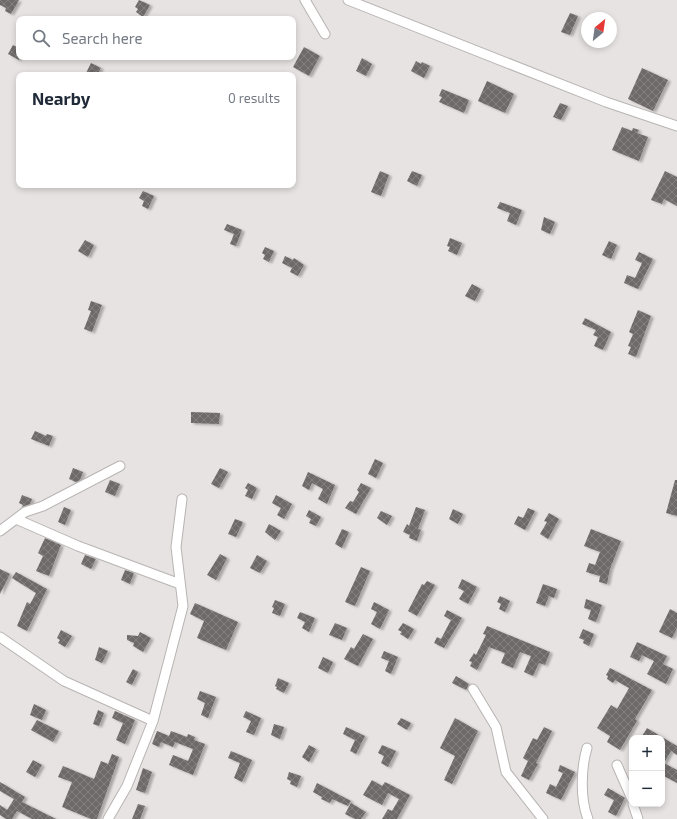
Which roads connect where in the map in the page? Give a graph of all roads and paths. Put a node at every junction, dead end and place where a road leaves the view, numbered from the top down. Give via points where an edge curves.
1 (305, 0) edge
2 (348, 0) edge
3 (365, 3) edge
4 (325, 34) dead end
5 (677, 126) edge
6 (120, 466) dead end
7 (182, 499) dead end
8 (16, 519) junction
9 (0, 531) edge
10 (180, 584) junction
11 (0, 637) edge
12 (473, 689) dead end
13 (153, 721) junction
14 (587, 748) dead end
15 (617, 765) dead end
16 (629, 792) edge
17 (634, 807) edge
18 (108, 819) edge
19 (543, 819) edge
20 (588, 819) edge
21 (638, 819) edge

1 - 4 street
2 - 3 street
3 - 5 street via 606,102
6 - 8 street via 42,506 25,512
7 - 10 street via 176,547
8 - 9 street
8 - 10 street via 78,546
10 - 13 street via 183,606
11 - 13 street via 64,681
12 - 19 street via 496,727 506,772
13 - 18 street via 127,786
14 - 20 street via 582,765 585,811
15 - 16 street
17 - 21 street

